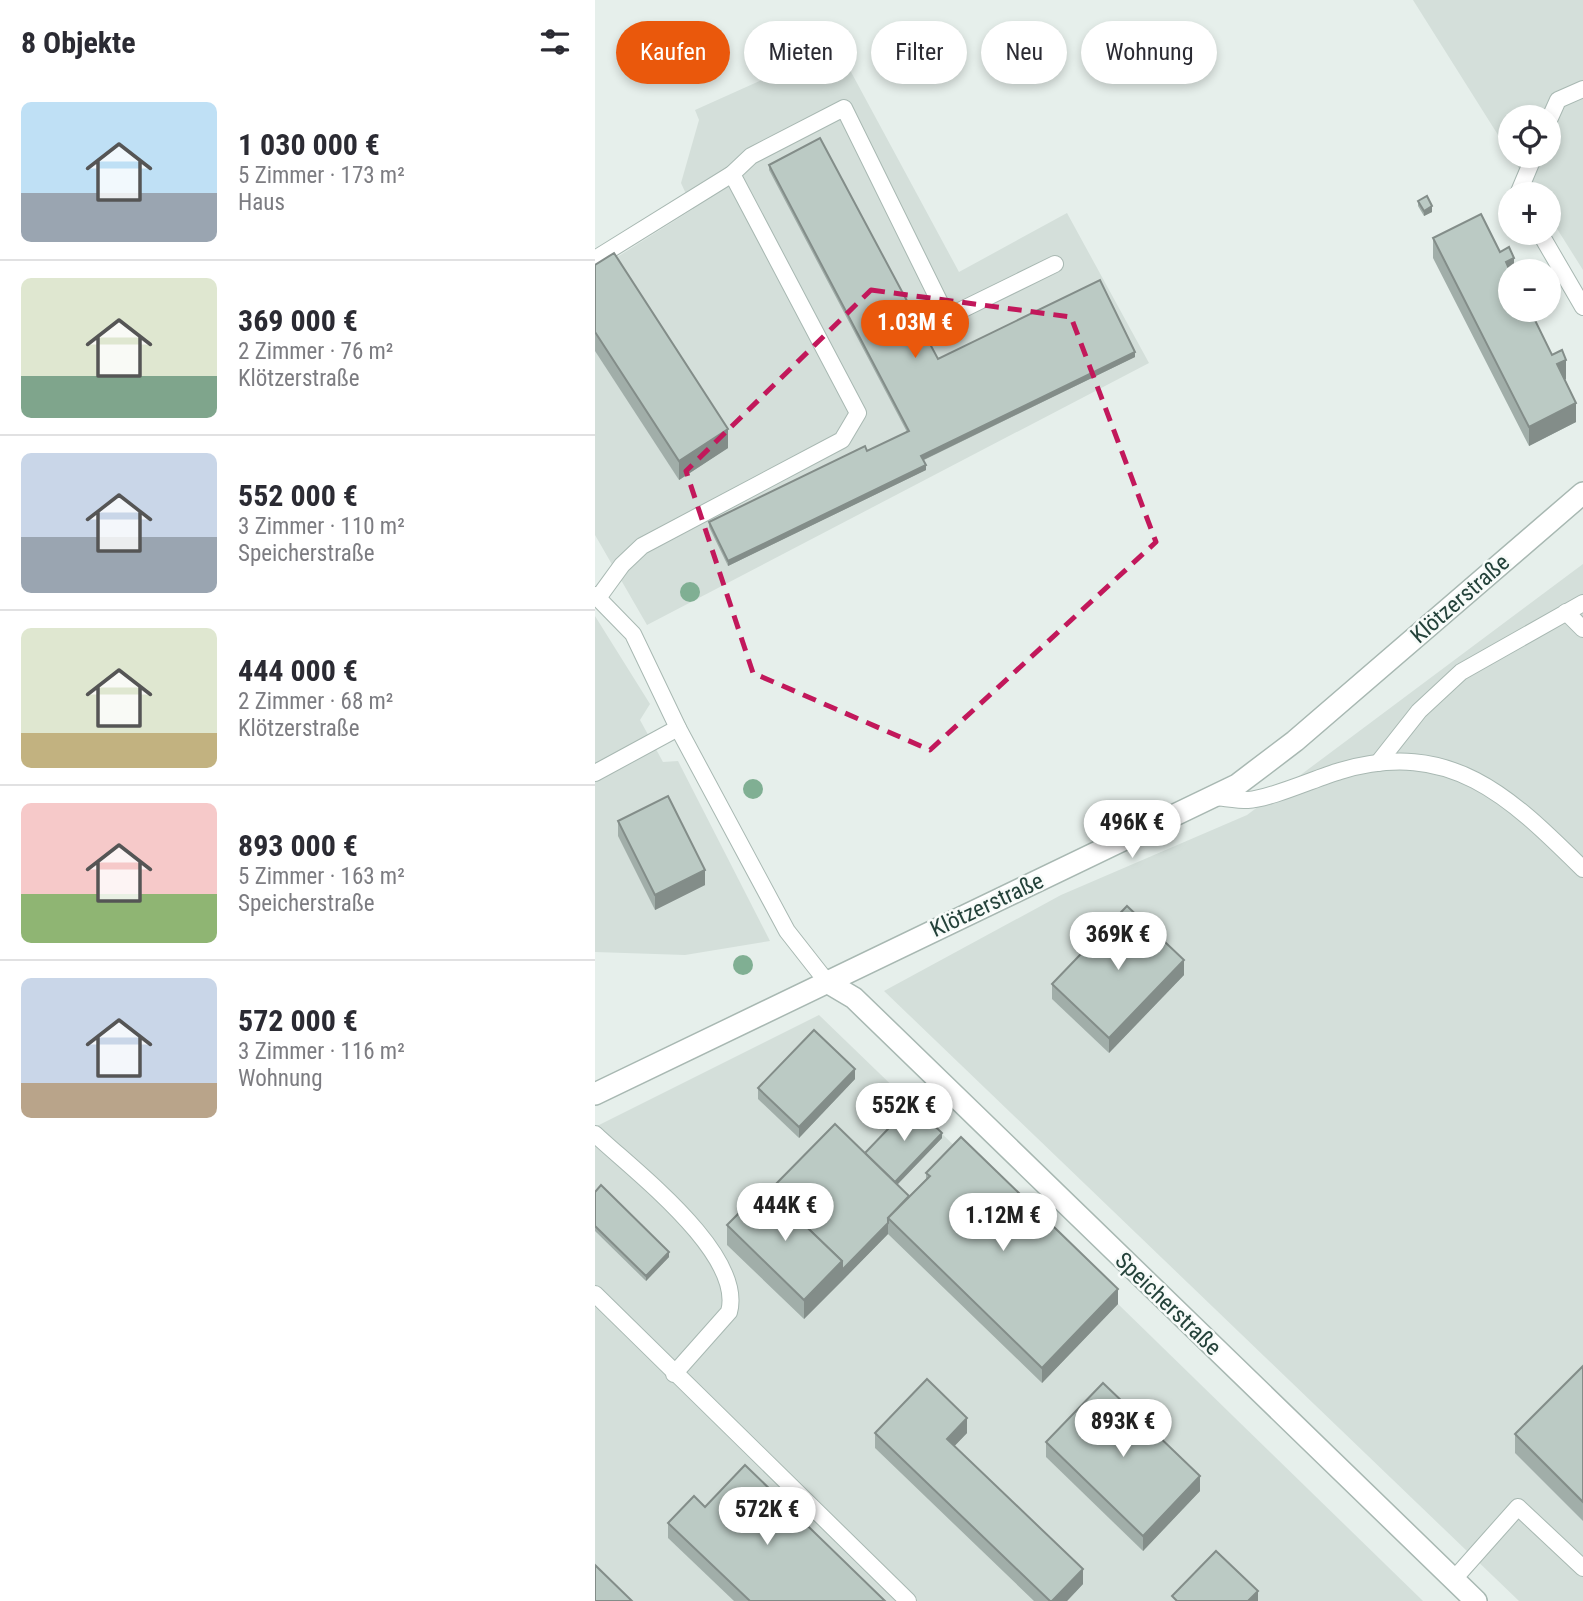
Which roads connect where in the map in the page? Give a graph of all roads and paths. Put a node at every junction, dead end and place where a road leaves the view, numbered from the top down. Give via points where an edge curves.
1 (1583, 89) edge
2 (1555, 105) edge
3 (732, 174) junction
4 (1547, 245) edge
5 (595, 258) edge
6 (1055, 264) dead end
7 (1583, 307) edge
8 (1583, 494) edge
9 (596, 596) edge
10 (1583, 603) edge
11 (1566, 612) junction
12 (1583, 629) edge
13 (678, 728) junction
14 (1378, 763) junction
15 (595, 773) edge
16 (1215, 797) junction
17 (1583, 869) edge
18 (827, 982) junction
19 (595, 1094) edge
20 (595, 1134) edge
21 (595, 1294) edge
22 (674, 1374) junction
23 (1583, 1568) edge
24 (1454, 1579) junction
25 (908, 1601) edge
26 (1476, 1601) edge

1 - 2 lane
3 - 5 lane
3 - 6 lane via 751,156 844,108 947,317
3 - 9 lane via 859,414 842,440 642,546
4 - 7 lane
8 - 16 street, Klötzerstraße via 1295,741
9 - 13 lane via 633,634
10 - 11 lane
11 - 12 lane
11 - 14 lane via 1461,672 1419,711
13 - 15 lane
13 - 18 lane via 787,931
14 - 16 lane via 1250,800
14 - 17 lane via 1427,763 1487,786 1512,801
16 - 18 street, Klötzerstraße
18 - 19 street, Klötzerstraße
18 - 24 street, Speicherstraße via 854,998
20 - 22 lane via 687,1218 727,1278 732,1302 729,1312
21 - 22 lane
22 - 25 lane
23 - 24 lane via 1518,1507
24 - 26 street, Speicherstraße

